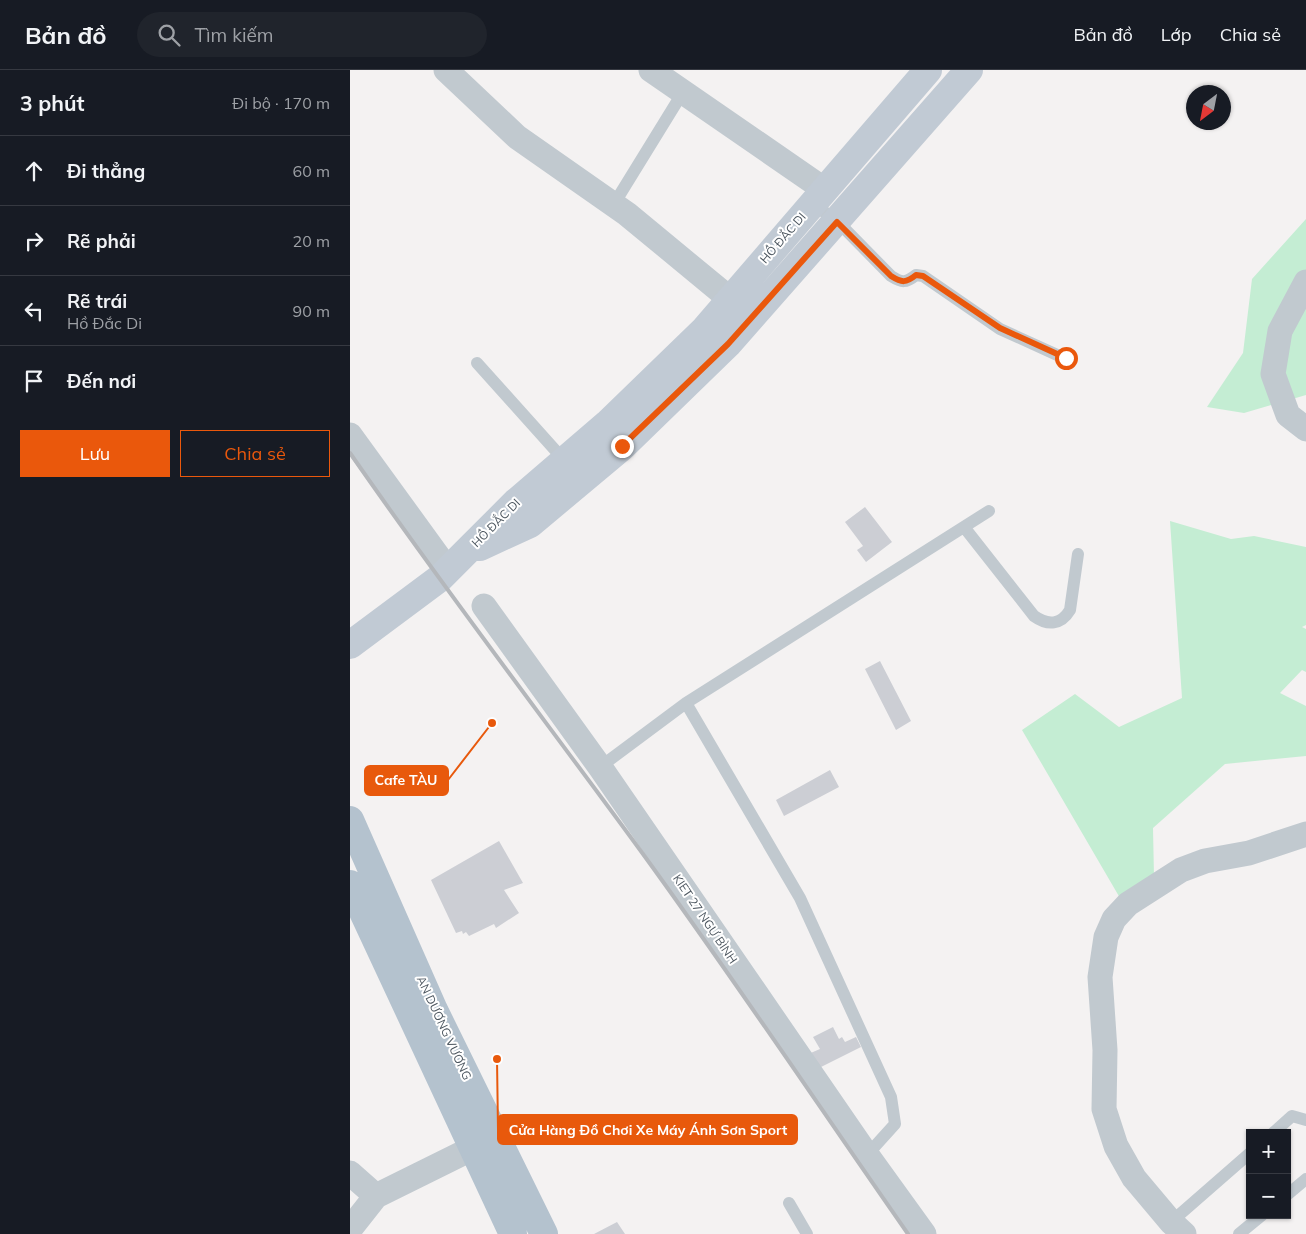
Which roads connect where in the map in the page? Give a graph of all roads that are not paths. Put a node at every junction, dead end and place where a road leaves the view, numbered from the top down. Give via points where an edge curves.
1 (446, 70) edge
2 (968, 70) edge
3 (657, 72) edge
4 (921, 72) edge
5 (683, 92) junction
6 (949, 92) junction
7 (819, 197) junction
8 (614, 204) junction
9 (837, 222) junction
10 (1306, 282) edge
11 (730, 299) junction
12 (1066, 358) dead end
13 (477, 363) dead end
14 (1306, 429) edge
15 (350, 435) edge
16 (564, 460) junction
17 (989, 511) dead end
18 (964, 527) junction
19 (1078, 554) dead end
20 (456, 562) junction
21 (484, 606) dead end
22 (350, 645) edge
23 (686, 702) junction
24 (600, 767) junction
25 (350, 820) edge
26 (1306, 834) edge
27 (350, 884) edge
28 (1306, 1120) edge
29 (1277, 1129) edge
30 (473, 1148) junction
31 (867, 1155) junction
32 (1246, 1157) edge
33 (350, 1173) edge
34 (1306, 1179) edge
35 (1291, 1192) edge
36 (376, 1196) junction
37 (789, 1203) dead end
38 (1257, 1219) edge
39 (1177, 1228) edge
40 (350, 1229) edge
41 (513, 1234) edge
42 (544, 1234) edge
43 (807, 1234) edge
44 (924, 1234) edge
45 (1239, 1234) edge

1 - 8 street via 517,137
2 - 6 street, HỒ ĐẮC DI
3 - 5 street
4 - 6 street
4 - 7 street, HỒ ĐẮC DI
5 - 7 street
5 - 8 lane
6 - 9 street, HỒ ĐẮC DI
7 - 9 lane
7 - 11 street, HỒ ĐẮC DI
8 - 11 street
9 - 12 lane via 901,282 907,282 916,275 923,276 1000,328
9 - 20 street, HỒ ĐẮC DI via 728,344 622,446 530,524
10 - 14 street via 1280,331 1273,374 1288,415
11 - 16 street, HỒ ĐẮC DI via 705,329 607,424
13 - 16 lane
15 - 20 street
16 - 20 street, HỒ ĐẮC DI
17 - 18 lane
18 - 19 lane via 1034,616 1048,624 1059,622 1070,610
18 - 23 lane
20 - 22 street
21 - 24 street, KIET 27 NGỰ BÌNH
23 - 24 lane
23 - 31 lane via 800,898 891,1097 895,1124
24 - 31 street, KIET 27 NGỰ BÌNH
25 - 42 main road, AN DƯƠNG VƯƠNG via 433,1008
26 - 39 street via 1181,870 1128,904 1114,919 1106,937 1100,977 1106,1050 1104,1109 1116,1146 1134,1178
27 - 30 main road, AN DƯƠNG VƯƠNG
28 - 29 lane via 1292,1116
30 - 36 street
30 - 41 main road, AN DƯƠNG VƯƠNG
31 - 44 street, KIET 27 NGỰ BÌNH
32 - 39 lane
33 - 36 street
34 - 35 lane
36 - 40 street
37 - 43 lane
38 - 45 lane

